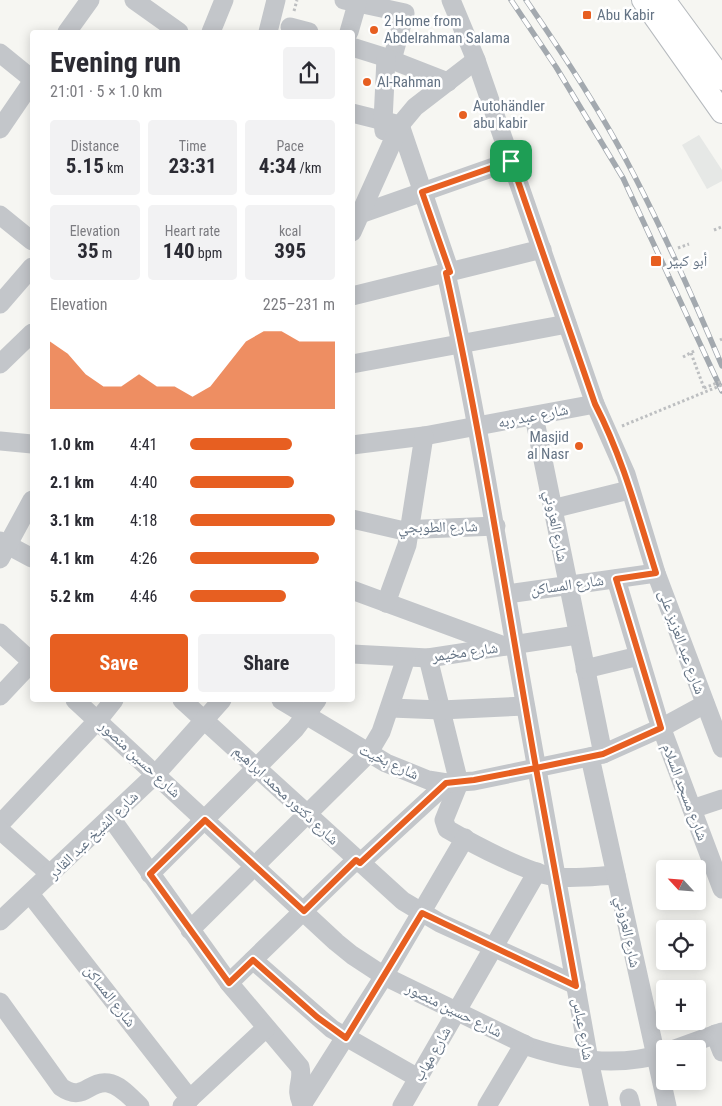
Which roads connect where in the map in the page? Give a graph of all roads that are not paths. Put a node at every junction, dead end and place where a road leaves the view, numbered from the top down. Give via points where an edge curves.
1 (90, 0) edge
2 (134, 0) edge
3 (224, 0) edge
4 (276, 0) edge
5 (451, 0) edge
6 (643, 0) edge
7 (664, 0) edge
8 (350, 2) edge
9 (290, 27) dead end
10 (68, 30) edge
11 (176, 30) edge
12 (211, 30) edge
13 (268, 30) edge
14 (302, 30) edge
15 (349, 30) edge
16 (355, 48) edge
17 (0, 53) edge
18 (389, 59) junction
19 (476, 60) junction
20 (718, 67) edge
21 (30, 79) edge
22 (448, 82) junction
23 (30, 84) edge
24 (722, 112) edge
25 (355, 114) edge
26 (391, 123) junction
27 (0, 128) edge
28 (511, 161) junction
29 (422, 192) junction
30 (360, 214) junction
31 (0, 215) edge
32 (355, 225) edge
33 (30, 239) edge
34 (542, 249) junction
35 (30, 269) edge
36 (448, 273) junction
37 (355, 295) edge
38 (0, 304) edge
39 (567, 324) junction
40 (30, 335) edge
41 (462, 344) junction
42 (355, 363) edge
43 (0, 364) edge
44 (595, 404) junction
45 (534, 416) junction
46 (477, 426) junction
47 (424, 436) junction
48 (0, 441) edge
49 (30, 444) edge
50 (355, 445) edge
51 (629, 490) junction
52 (30, 503) edge
53 (552, 509) junction
54 (355, 520) edge
55 (496, 526) junction
56 (410, 530) junction
57 (3, 548) edge
58 (30, 557) edge
59 (656, 573) junction
60 (616, 579) junction
61 (568, 585) junction
62 (355, 591) edge
63 (507, 594) junction
64 (386, 603) junction
65 (0, 633) edge
66 (577, 634) junction
67 (510, 645) junction
68 (355, 654) edge
69 (638, 656) junction
70 (406, 658) junction
71 (428, 658) junction
72 (30, 660) edge
73 (30, 664) edge
74 (585, 669) junction
75 (0, 696) edge
76 (78, 702) edge
77 (112, 702) edge
78 (184, 702) edge
79 (220, 702) edge
80 (284, 702) edge
81 (316, 702) edge
82 (705, 704) junction
83 (525, 706) junction
84 (391, 708) junction
85 (441, 710) junction
86 (306, 717) junction
87 (98, 720) junction
88 (204, 720) junction
89 (661, 728) junction
90 (722, 748) edge
91 (368, 754) junction
92 (596, 755) junction
93 (256, 768) junction
94 (536, 768) junction
95 (156, 774) junction
96 (453, 783) junction
97 (722, 799) edge
98 (692, 809) junction
99 (308, 816) junction
100 (110, 818) junction
101 (205, 820) junction
102 (0, 824) edge
103 (0, 830) edge
104 (464, 838) junction
105 (358, 862) junction
106 (255, 867) junction
107 (536, 872) junction
108 (150, 874) junction
109 (51, 875) junction
110 (616, 875) junction
111 (557, 877) junction
112 (722, 889) edge
113 (30, 894) junction
114 (304, 911) junction
115 (422, 913) junction
116 (0, 920) edge
117 (190, 930) junction
118 (493, 947) junction
119 (253, 960) junction
120 (384, 976) junction
121 (229, 983) junction
122 (576, 986) junction
123 (0, 1002) edge
124 (457, 1011) junction
125 (266, 1028) junction
126 (719, 1033) edge
127 (346, 1038) junction
128 (657, 1040) edge
129 (700, 1040) edge
130 (524, 1044) junction
131 (722, 1052) edge
132 (656, 1055) edge
133 (589, 1060) junction
134 (418, 1078) junction
135 (665, 1090) edge
136 (73, 1100) edge
137 (186, 1102) edge
138 (302, 1105) edge
139 (140, 1106) edge
140 (402, 1106) edge
141 (487, 1106) edge
142 (599, 1106) edge
143 (667, 1106) edge

1 - 10 street
2 - 11 street
3 - 12 street
4 - 13 street
5 - 19 street, شارع عبد العزيز على
6 - 24 main road
7 - 20 main road
8 - 15 street
8 - 18 street via 405,12
9 - 14 street
16 - 18 street
17 - 21 street
18 - 22 street
18 - 26 street
19 - 22 street
19 - 28 street, شارع عبد العزيز على
22 - 26 street
23 - 27 street
25 - 26 street
26 - 29 street, شارع عباس
26 - 30 street via 387,150
28 - 29 street
28 - 34 street, شارع عبد العزيز على
29 - 30 street
29 - 36 street, شارع عباس
30 - 32 street
31 - 33 street
34 - 36 street
34 - 39 street, شارع عبد العزيز على
35 - 38 street
36 - 37 street
36 - 41 street, شارع عباس
39 - 41 street
39 - 44 street, شارع عبد العزيز على
40 - 43 street
41 - 42 street
41 - 46 street, شارع عباس
44 - 45 street, شارع عبد ربه
44 - 51 street, شارع عبد العزيز على via 610,433
45 - 46 street, شارع عبد ربه
45 - 53 street, شارع العزوني
46 - 47 street, شارع عبد ربه
46 - 55 street, شارع عباس
47 - 50 street, شارع عبد ربه
47 - 56 street
48 - 49 street
51 - 53 street
51 - 59 street, شارع عبد العزيز على
52 - 57 street
53 - 61 street, شارع العزوني
54 - 56 street, شارع الطوبجي
55 - 56 street, شارع الطوبجي
55 - 63 street, شارع عباس
56 - 64 street
57 - 58 street
59 - 60 street, شارع المساكن
59 - 82 street, شارع عبد العزيز على
60 - 61 street, شارع المساكن
60 - 69 street, شارع مسجد السلام
61 - 63 street, شارع المساكن
61 - 66 street, شارع العزوني
62 - 64 street
63 - 67 street, شارع عباس
64 - 67 street
65 - 72 street
66 - 67 street, شارع مخيمر
66 - 74 street, شارع العزوني
67 - 71 street, شارع مخيمر
67 - 83 street, شارع عباس
68 - 70 street, شارع مخيمر
69 - 74 street
69 - 89 street, شارع مسجد السلام
70 - 71 street, شارع مخيمر
70 - 84 street
71 - 85 street
73 - 75 street
74 - 92 street, شارع العزوني
76 - 87 street, شارع حسين منصور
77 - 87 street
78 - 88 street, شارع دكتور محمد ابراهيم
79 - 88 street, شارع الشيخ عبد القادر
80 - 86 street, شارع بخيت
81 - 86 street
82 - 89 street, شارع بخيت
82 - 90 street, شارع عبد العزيز على
83 - 85 street
83 - 94 street, شارع عباس
84 - 85 street
84 - 91 street via 382,732
85 - 96 street
86 - 91 street, شارع بخيت
86 - 93 street
87 - 95 street, شارع حسين منصور
87 - 102 street
88 - 93 street, شارع دكتور محمد ابراهيم
88 - 95 street, شارع الشيخ عبد القادر
89 - 92 street, شارع بخيت
89 - 98 street, شارع مسجد السلام
91 - 96 street, شارع بخيت via 403,772
91 - 99 street
92 - 94 street, شارع بخيت
92 - 110 street, شارع العزوني
93 - 99 street, شارع دكتور محمد ابراهيم
93 - 101 street
94 - 96 street, شارع بخيت
94 - 111 street, شارع عباس
95 - 100 street, شارع الشيخ عبد القادر
95 - 101 street, شارع حسين منصور
96 - 104 street via 444,825 447,830
96 - 105 street
97 - 98 street
98 - 112 street, شارع مسجد السلام
99 - 105 street, شارع دكتور محمد ابراهيم
99 - 106 street
100 - 108 street
100 - 109 street, شارع الشيخ عبد القادر
101 - 106 street, شارع حسين منصور
101 - 108 street
103 - 109 street
104 - 107 street
104 - 115 street
105 - 114 street
105 - 115 street, شارع دكتور محمد ابراهيم
106 - 114 street, شارع حسين منصور
106 - 117 street
107 - 111 street
107 - 118 street, شارع مهاب
108 - 117 street
109 - 113 street, شارع الشيخ عبد القادر
110 - 111 street
110 - 128 street, شارع العزوني
111 - 122 street, شارع عباس
113 - 116 street, شارع الشيخ عبد القادر
113 - 137 street, شارع المساكن
114 - 119 street
114 - 120 street, شارع حسين منصور via 352,955
115 - 118 street, شارع دكتور محمد ابراهيم
115 - 120 street
117 - 121 street
118 - 122 street, شارع دكتور محمد ابراهيم
118 - 124 street, شارع مهاب
119 - 121 street
119 - 127 street via 317,1017
120 - 124 street, شارع حسين منصور
120 - 127 street
121 - 125 street
122 - 133 street, شارع عباس
123 - 136 street
124 - 130 street, شارع حسين منصور
124 - 134 street, شارع مهاب
125 - 137 street
125 - 138 street via 300,1067 298,1094
126 - 129 street
126 - 131 street
127 - 134 street
127 - 138 street
130 - 133 street, شارع حسين منصور via 550,1053
130 - 141 street
132 - 133 street, شارع حسين منصور via 613,1061
133 - 142 street, شارع عباس
134 - 140 street, شارع مهاب
135 - 143 street, شارع العزوني
136 - 139 street via 99,1083 107,1083 122,1089

